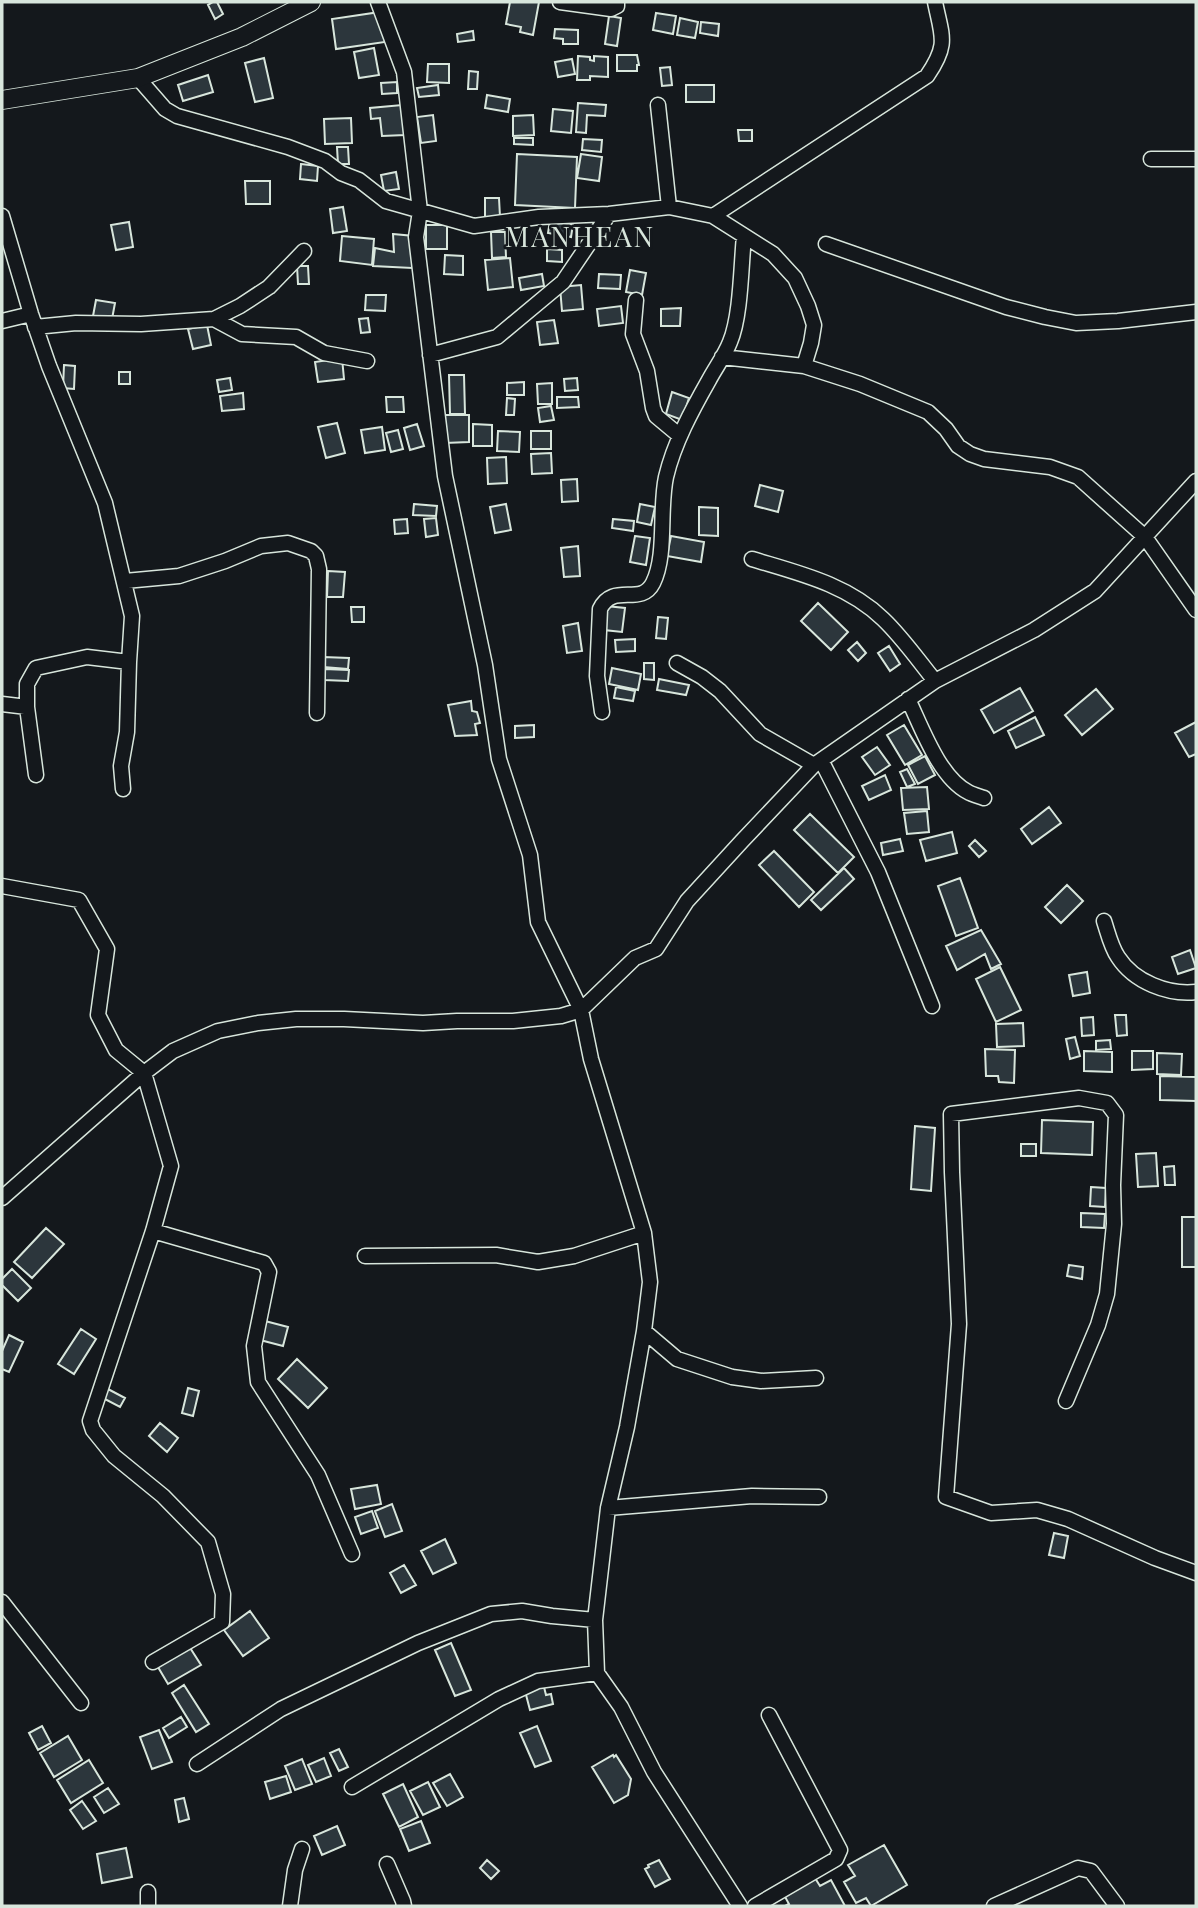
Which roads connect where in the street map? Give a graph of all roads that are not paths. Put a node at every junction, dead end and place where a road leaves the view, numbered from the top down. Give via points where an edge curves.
1 (311, 2) edge
2 (378, 2) edge
3 (560, 2) edge
4 (617, 2) edge
5 (935, 2) edge
6 (138, 78) junction
7 (2, 100) edge
8 (659, 105) dead end
9 (1152, 159) dead end
10 (1196, 159) edge
11 (669, 207) junction
12 (420, 211) junction
13 (608, 214) junction
14 (2, 216) edge
15 (713, 216) junction
16 (744, 236) junction
17 (826, 244) dead end
18 (304, 251) dead end
19 (636, 300) dead end
20 (1196, 312) edge
21 (214, 319) junction
22 (2, 321) edge
23 (33, 321) junction
24 (430, 355) junction
25 (722, 357) junction
26 (367, 361) dead end
27 (804, 366) junction
28 (680, 436) junction
29 (1196, 481) edge
30 (1145, 537) junction
31 (752, 559) dead end
32 (125, 581) junction
33 (1196, 610) edge
34 (128, 662) junction
35 (677, 663) dead end
36 (935, 681) junction
37 (908, 699) junction
38 (2, 704) edge
39 (27, 707) junction
40 (602, 712) dead end
41 (317, 713) dead end
42 (818, 762) junction
43 (36, 775) dead end
44 (123, 789) dead end
45 (984, 798) dead end
46 (2, 886) edge
47 (1104, 921) dead end
48 (1196, 992) edge
49 (932, 1006) dead end
50 (581, 1010) junction
51 (144, 1073) junction
52 (3, 1195) edge
53 (153, 1231) junction
54 (645, 1233) junction
55 (365, 1256) dead end
56 (644, 1331) junction
57 (816, 1378) dead end
58 (1066, 1401) dead end
59 (819, 1497) dead end
60 (608, 1508) junction
61 (352, 1554) dead end
62 (1196, 1573) edge
63 (2, 1602) edge
64 (595, 1620) junction
65 (153, 1662) dead end
66 (597, 1673) junction
67 (81, 1703) dead end
68 (769, 1715) dead end
69 (197, 1764) dead end
70 (352, 1787) dead end
71 (302, 1849) dead end
72 (387, 1864) dead end
73 (290, 1906) edge
74 (404, 1906) edge
75 (740, 1906) edge
76 (755, 1906) edge
77 (994, 1906) edge
78 (1117, 1906) edge

1 - 6 street via 242,37
2 - 12 street via 404,72
3 - 4 street via 611,9
5 - 15 street via 944,42 927,76
6 - 7 street
6 - 12 street via 177,116 325,161 386,201
8 - 11 street
9 - 10 street
11 - 13 street
11 - 15 street
12 - 13 street via 474,226
12 - 24 street via 416,237
13 - 24 street via 563,282 497,337
14 - 23 street
15 - 16 street
16 - 25 street via 736,320
16 - 27 street via 773,254 794,278 808,306 814,325
17 - 20 street via 1006,307 1076,323
18 - 21 street via 269,287
19 - 28 street via 633,334 647,371 653,408
21 - 23 street via 141,324
21 - 26 street via 243,334 296,337 324,353
22 - 23 street
23 - 32 street via 105,503
24 - 50 street via 444,476 485,665 499,759 530,855 538,922
25 - 27 street
25 - 28 street
27 - 30 street via 928,412 970,454 1050,467 1078,477
28 - 40 street via 666,478 660,555 653,583 639,594 610,596 600,609 597,676
29 - 30 street
30 - 33 street
30 - 36 street via 1095,592 1034,630
31 - 36 street via 831,584 857,598 883,619
32 - 34 street via 132,616
32 - 41 street via 179,576 261,546 288,543 311,551 319,569
34 - 39 street via 87,657 36,668 27,684
34 - 44 street
35 - 42 street via 720,691 760,734
36 - 37 street
37 - 42 street
37 - 45 street via 950,778
38 - 39 street
39 - 43 street
42 - 49 street via 878,872
42 - 50 street via 687,901 656,949 635,958
46 - 51 street via 79,900 107,949 97,1015 116,1050
47 - 48 street via 1117,957 1129,970 1168,991
50 - 51 street via 513,1021 296,1019 258,1023 194,1040
50 - 54 street
51 - 52 street
51 - 53 street via 171,1166
53 - 61 street via 264,1263 269,1272 254,1346 258,1382 318,1475
53 - 65 street via 90,1421 114,1456 163,1496 208,1542 223,1594 222,1622
54 - 55 street via 574,1256 538,1262 496,1255
54 - 56 street via 650,1282
56 - 57 street via 677,1359 732,1377 761,1381
56 - 60 street
58 - 62 street via 1107,1294 1116,1115 1107,1103 1079,1098 951,1114 959,1324 946,1497 991,1513 1037,1510 1068,1519
59 - 60 street via 752,1496
60 - 64 street
63 - 67 street
64 - 66 street
64 - 69 street via 522,1611 491,1614 418,1643 281,1709
66 - 70 street via 538,1681 499,1699
66 - 75 street via 621,1707 653,1772
68 - 76 street via 840,1850 836,1859
71 - 73 street
72 - 74 street
77 - 78 street via 1078,1868 1091,1871

